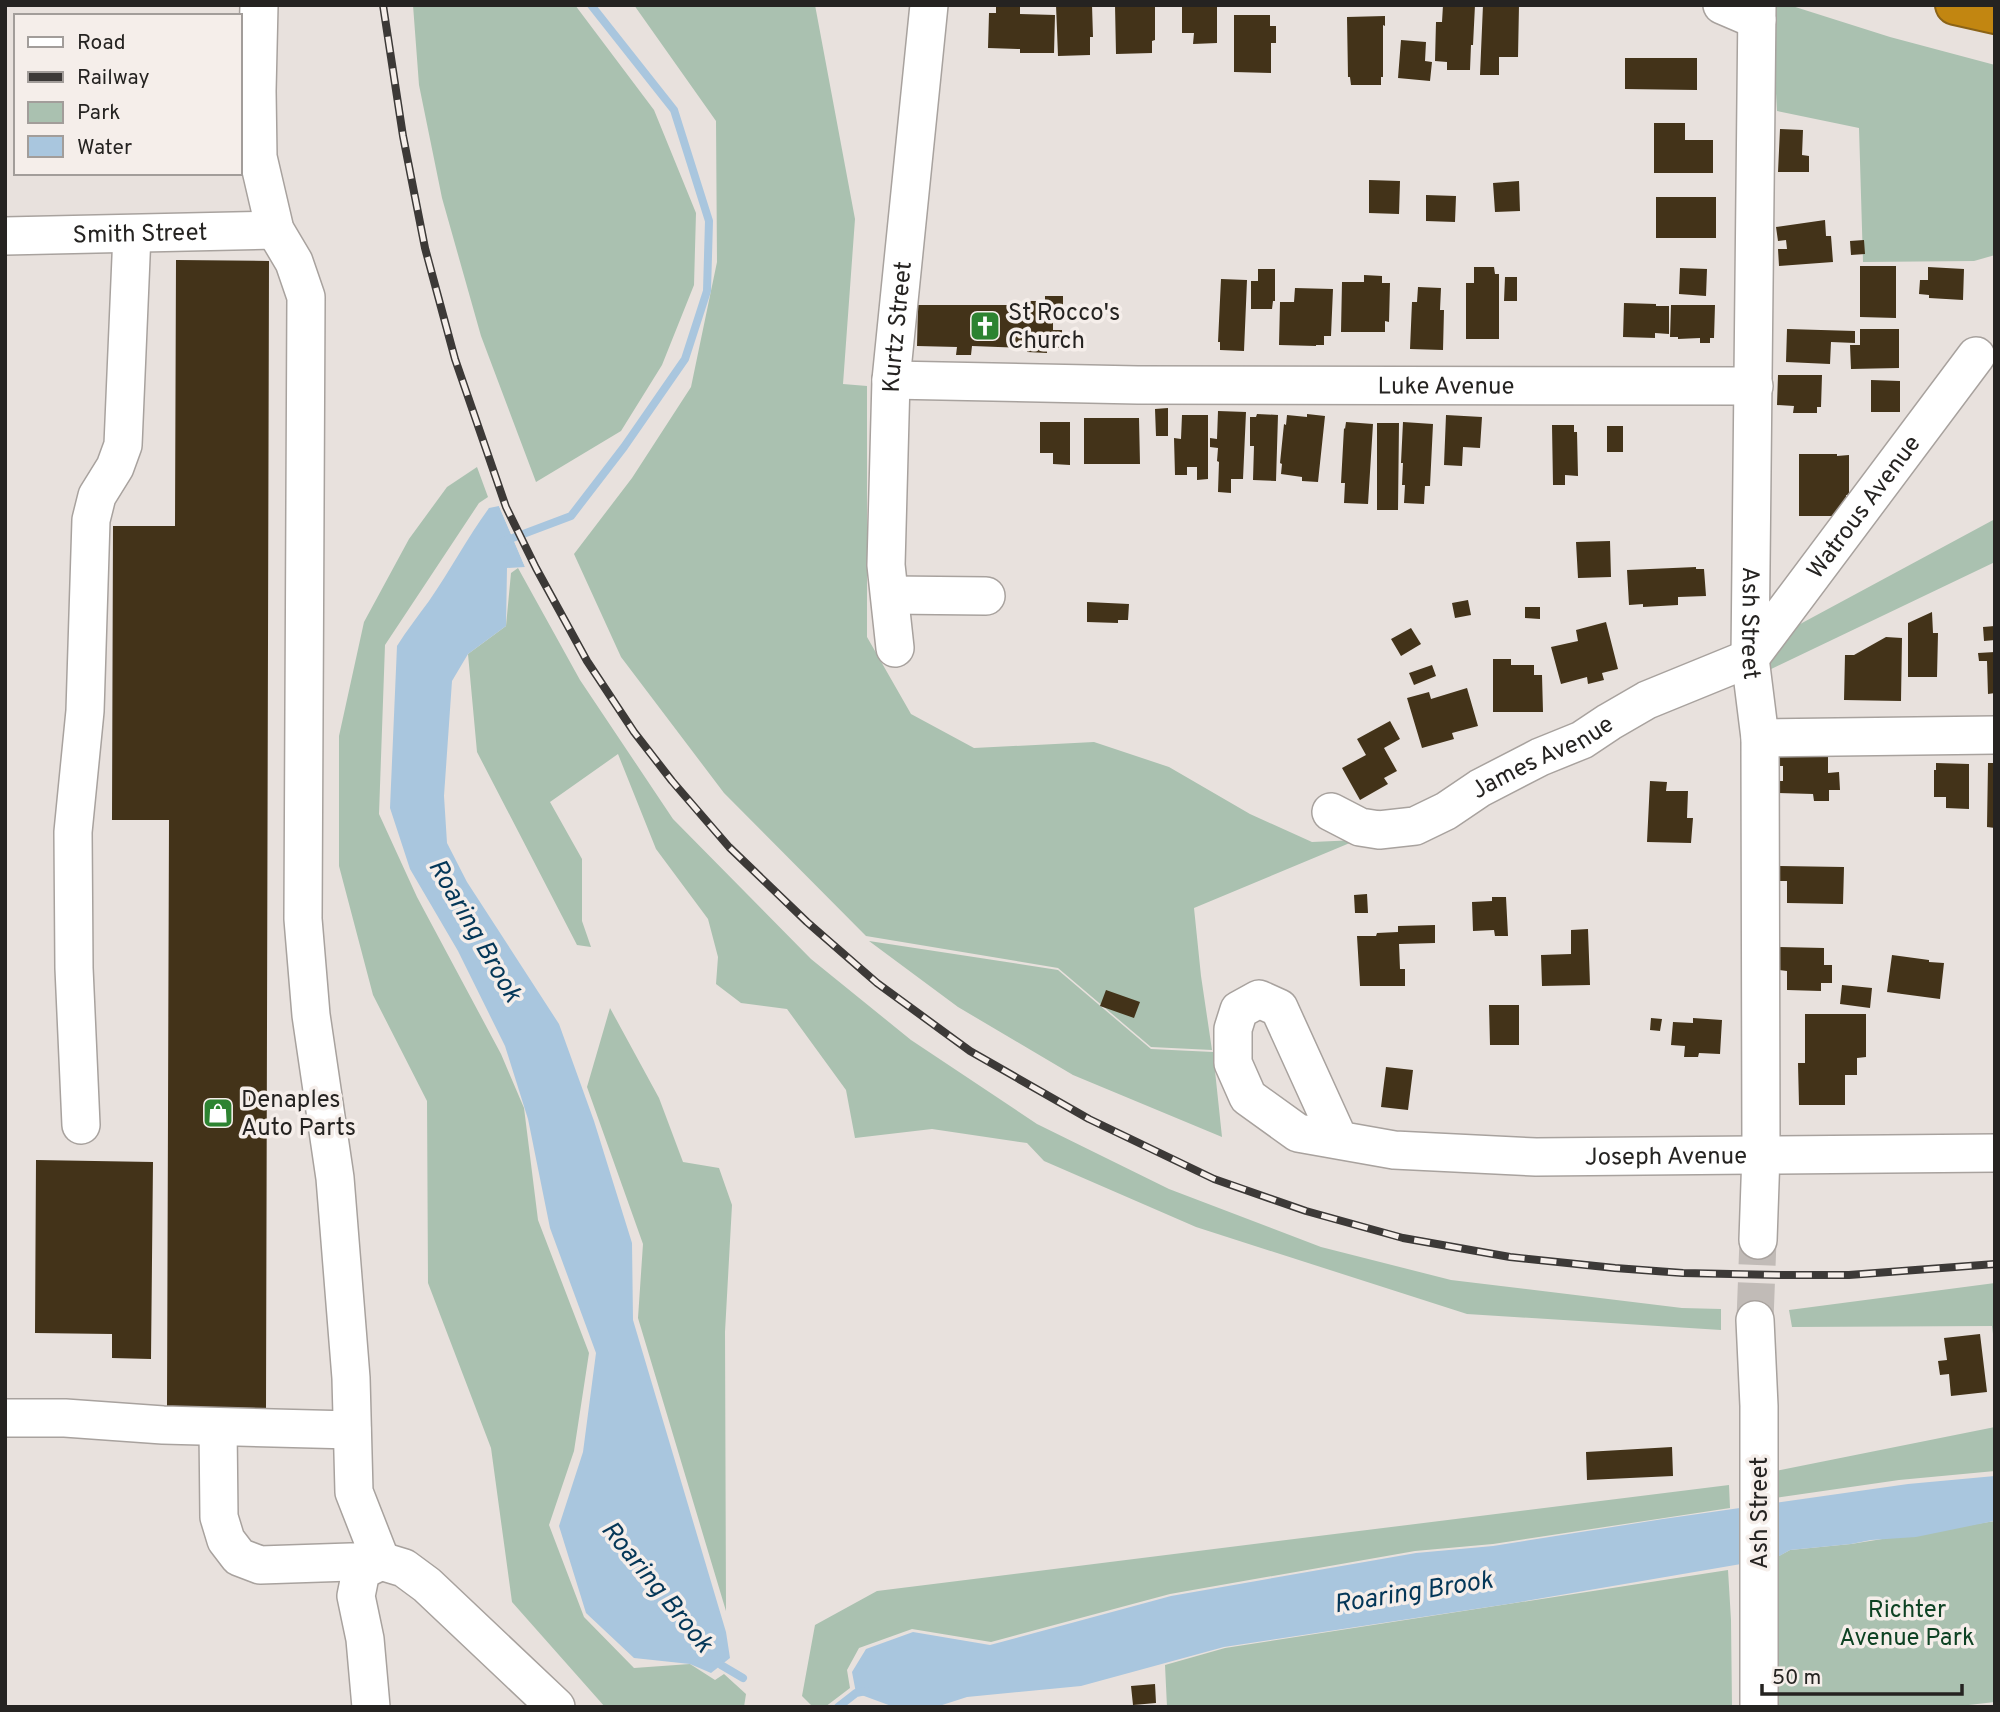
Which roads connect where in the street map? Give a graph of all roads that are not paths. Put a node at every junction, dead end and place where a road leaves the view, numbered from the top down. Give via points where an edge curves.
1 (259, 5) edge
2 (929, 5) edge
3 (1722, 5) edge
4 (1955, 5) edge
5 (1757, 13) edge
6 (1995, 14) edge
7 (275, 230) junction
8 (132, 234) junction
9 (5, 236) edge
10 (1976, 356) dead end
11 (891, 380) junction
12 (1754, 386) junction
13 (890, 595) junction
14 (986, 596) dead end
15 (895, 648) dead end
16 (1750, 658) junction
17 (1995, 735) edge
18 (1760, 738) junction
19 (1331, 812) dead end
20 (81, 1125) dead end
21 (1339, 1140) dead end
22 (1995, 1153) edge
23 (1761, 1154) junction
24 (1758, 1241) tunnel mouth
25 (1755, 1320) tunnel mouth
26 (5, 1418) edge
27 (218, 1427) junction
28 (352, 1430) junction
29 (381, 1561) junction
30 (555, 1706) edge
31 (371, 1707) edge
32 (1759, 1707) edge

1 - 7 street via 258,157
2 - 11 street, Kurtz Street
3 - 5 street
4 - 6 highway
5 - 12 street, Ash Street
7 - 8 street, Smith Street
7 - 28 street via 306,297 303,919 311,1014 335,1178
8 - 9 street, Smith Street
8 - 20 street via 123,445 97,496 91,520 85,711 73,832
10 - 16 street, Watrous Avenue
11 - 12 street, Luke Avenue
11 - 13 street, Kurtz Street via 886,565
12 - 16 street, Ash Street
13 - 14 street
13 - 15 street, Kurtz Street
16 - 18 street, Ash Street
16 - 19 street, James Avenue via 1647,700 1582,740 1540,757 1415,826 1360,827
17 - 18 street
18 - 23 street, Ash Street
21 - 23 street, Joseph Avenue via 1394,1150 1536,1157
22 - 23 street, Joseph Avenue
23 - 24 street, Ash Street
25 - 32 street, Ash Street
26 - 27 street
27 - 28 street
27 - 29 street via 219,1517 226,1539 239,1557 260,1565
28 - 29 street via 354,1492
29 - 30 street via 404,1568 426,1585
29 - 31 street via 361,1571 356,1596

